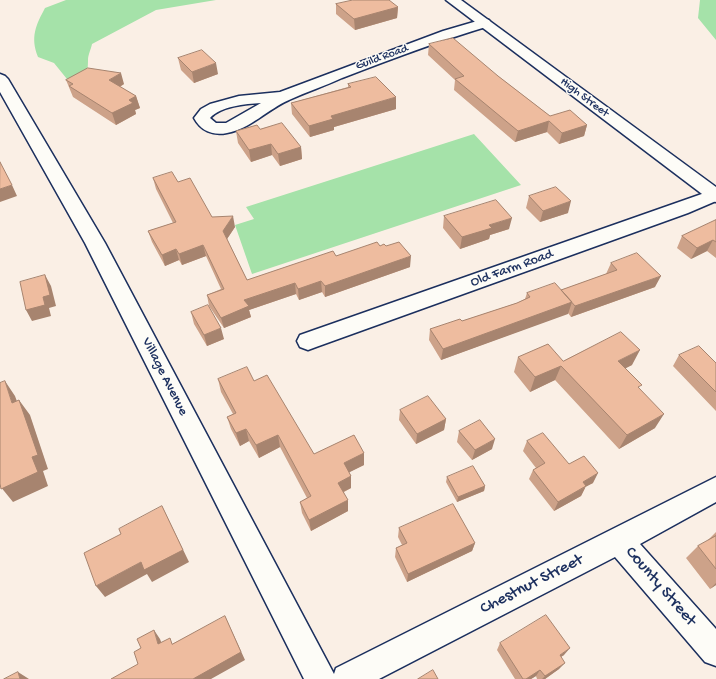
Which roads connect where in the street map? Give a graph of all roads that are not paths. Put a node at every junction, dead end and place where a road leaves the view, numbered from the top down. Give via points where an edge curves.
1 (453, 0) edge
2 (484, 23) junction
3 (0, 79) edge
4 (282, 97) dead end
5 (715, 195) edge
6 (308, 341) dead end
7 (716, 489) edge
8 (619, 541) junction
9 (716, 651) edge
10 (320, 679) edge
11 (347, 679) edge

1 - 2 street, High Street
2 - 4 street, Guild Road via 368,63
2 - 5 street, High Street
3 - 10 street, Village Avenue via 95,243
5 - 6 street, Old Farm Road
7 - 8 street, Chestnut Street
8 - 9 street, County Street
8 - 11 street, Chestnut Street

